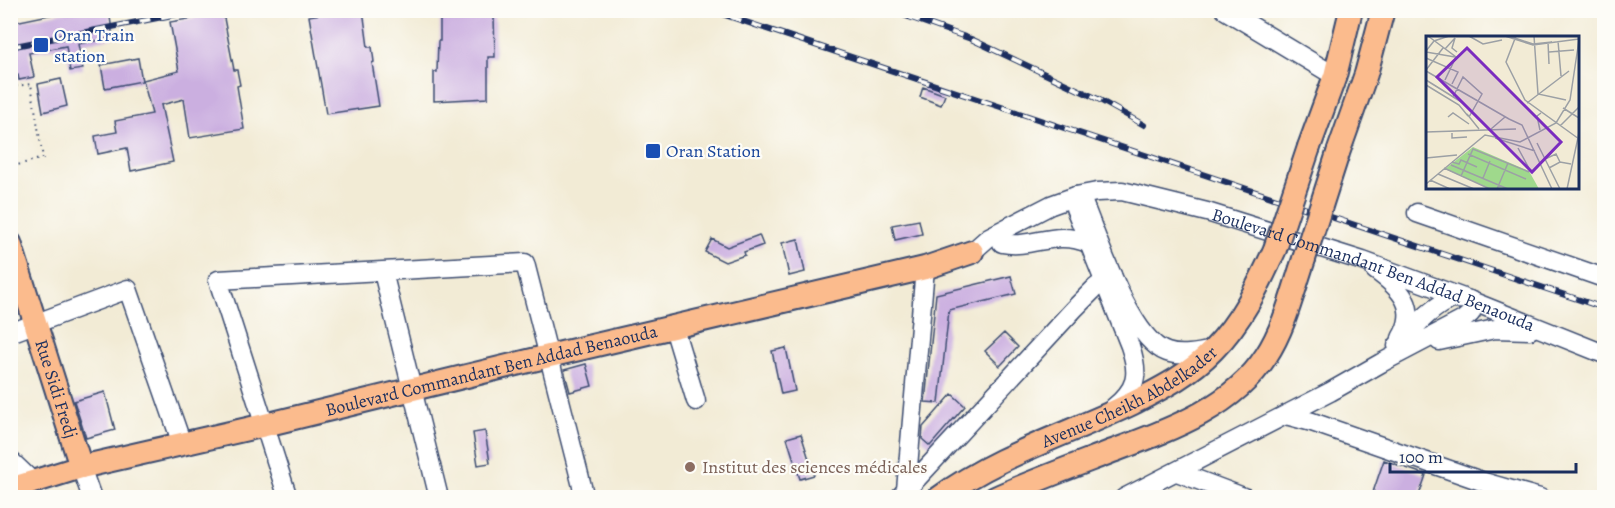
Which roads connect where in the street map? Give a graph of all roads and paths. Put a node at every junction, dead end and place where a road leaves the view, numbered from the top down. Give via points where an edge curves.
1 (1226, 10) edge
2 (1351, 10) edge
3 (1383, 10) edge
4 (1255, 18) edge
5 (1335, 76) junction
6 (10, 87) edge
7 (10, 167) edge
8 (1078, 203) junction
9 (1417, 213) dead end
10 (10, 243) edge
11 (1002, 243) junction
12 (1088, 243) junction
13 (972, 252) junction
14 (1363, 261) junction
15 (925, 268) junction
16 (383, 272) junction
17 (1105, 273) junction
18 (1605, 278) edge
19 (1469, 300) junction
20 (35, 324) junction
21 (674, 328) junction
22 (1545, 332) junction
23 (10, 333) edge
24 (1397, 346) junction
25 (1213, 350) junction
26 (1605, 354) edge
27 (549, 356) junction
28 (1381, 363) junction
29 (412, 390) junction
30 (696, 401) dead end
31 (1286, 416) junction
32 (1100, 419) junction
33 (265, 425) junction
34 (182, 444) junction
35 (10, 460) edge
36 (81, 466) junction
37 (1177, 471) junction
38 (1046, 477) junction
39 (32, 481) junction
40 (10, 489) edge
41 (903, 494) edge
42 (1226, 494) edge
43 (92, 498) edge
44 (288, 498) edge
45 (439, 498) edge
46 (585, 498) edge
47 (939, 498) edge
48 (995, 498) edge
49 (1032, 498) edge
50 (1124, 498) edge
51 (1246, 498) edge
52 (1540, 498) edge

1 - 4 street
2 - 5 main road, Avenue Cheikh Abdelkader
3 - 38 main road, Avenue Cheikh Abdelkader, bridge via 1366,74 1304,259 1278,334 1265,357 1249,377 1208,409
4 - 5 street
5 - 25 main road, Avenue Cheikh Abdelkader, bridge via 1275,249 1251,298
6 - 7 path via 31,84 43,158
8 - 11 street, Boulevard Commandant Ben Addad Benaouda
8 - 12 street
8 - 13 street, Boulevard Commandant Ben Addad Benaouda via 1051,206 989,237
8 - 14 street, Boulevard Commandant Ben Addad Benaouda via 1138,195 1207,212
8 - 17 street
9 - 18 street
10 - 20 main road, Rue Sidi Fredj
11 - 12 street via 1061,237
11 - 13 street, Boulevard Commandant Ben Addad Benaouda
12 - 17 street
13 - 15 main road, Boulevard Commandant Ben Addad Benaouda
14 - 19 street, Boulevard Commandant Ben Addad Benaouda
14 - 24 street via 1393,284 1407,303 1408,323
15 - 21 main road, Boulevard Commandant Ben Addad Benaouda
15 - 41 street
16 - 27 street via 525,263
16 - 29 street
16 - 33 street via 218,280
17 - 25 street via 1140,330 1160,349 1178,354
17 - 32 street via 1133,356 1135,379 1126,397
17 - 41 street
19 - 22 street, Boulevard Commandant Ben Addad Benaouda
19 - 24 street via 1454,299 1439,306
19 - 28 street via 1472,309 1463,320
20 - 23 street
20 - 34 street via 128,289
20 - 36 main road, Rue Sidi Fredj
21 - 27 main road, Boulevard Commandant Ben Addad Benaouda
21 - 30 street
22 - 26 street, Boulevard Commandant Ben Addad Benaouda
22 - 28 street via 1514,328 1475,332 1433,342
24 - 28 street
25 - 32 main road, Avenue Cheikh Abdelkader via 1183,376
27 - 29 main road, Boulevard Commandant Ben Addad Benaouda
27 - 46 street
28 - 31 street
29 - 33 main road, Boulevard Commandant Ben Addad Benaouda
29 - 45 street
31 - 37 street
31 - 52 street
32 - 47 main road, Avenue Cheikh Abdelkader via 1009,459
33 - 34 main road, Boulevard Commandant Ben Addad Benaouda
33 - 44 street
34 - 36 main road, Boulevard Commandant Ben Addad Benaouda
35 - 39 street
36 - 39 main road, Boulevard Commandant Ben Addad Benaouda
36 - 43 street
37 - 42 street
37 - 50 street
38 - 48 main road, Avenue Cheikh Abdelkader
38 - 49 street via 1037,485
39 - 40 main road, Boulevard Commandant Ben Addad Benaouda
42 - 51 street

